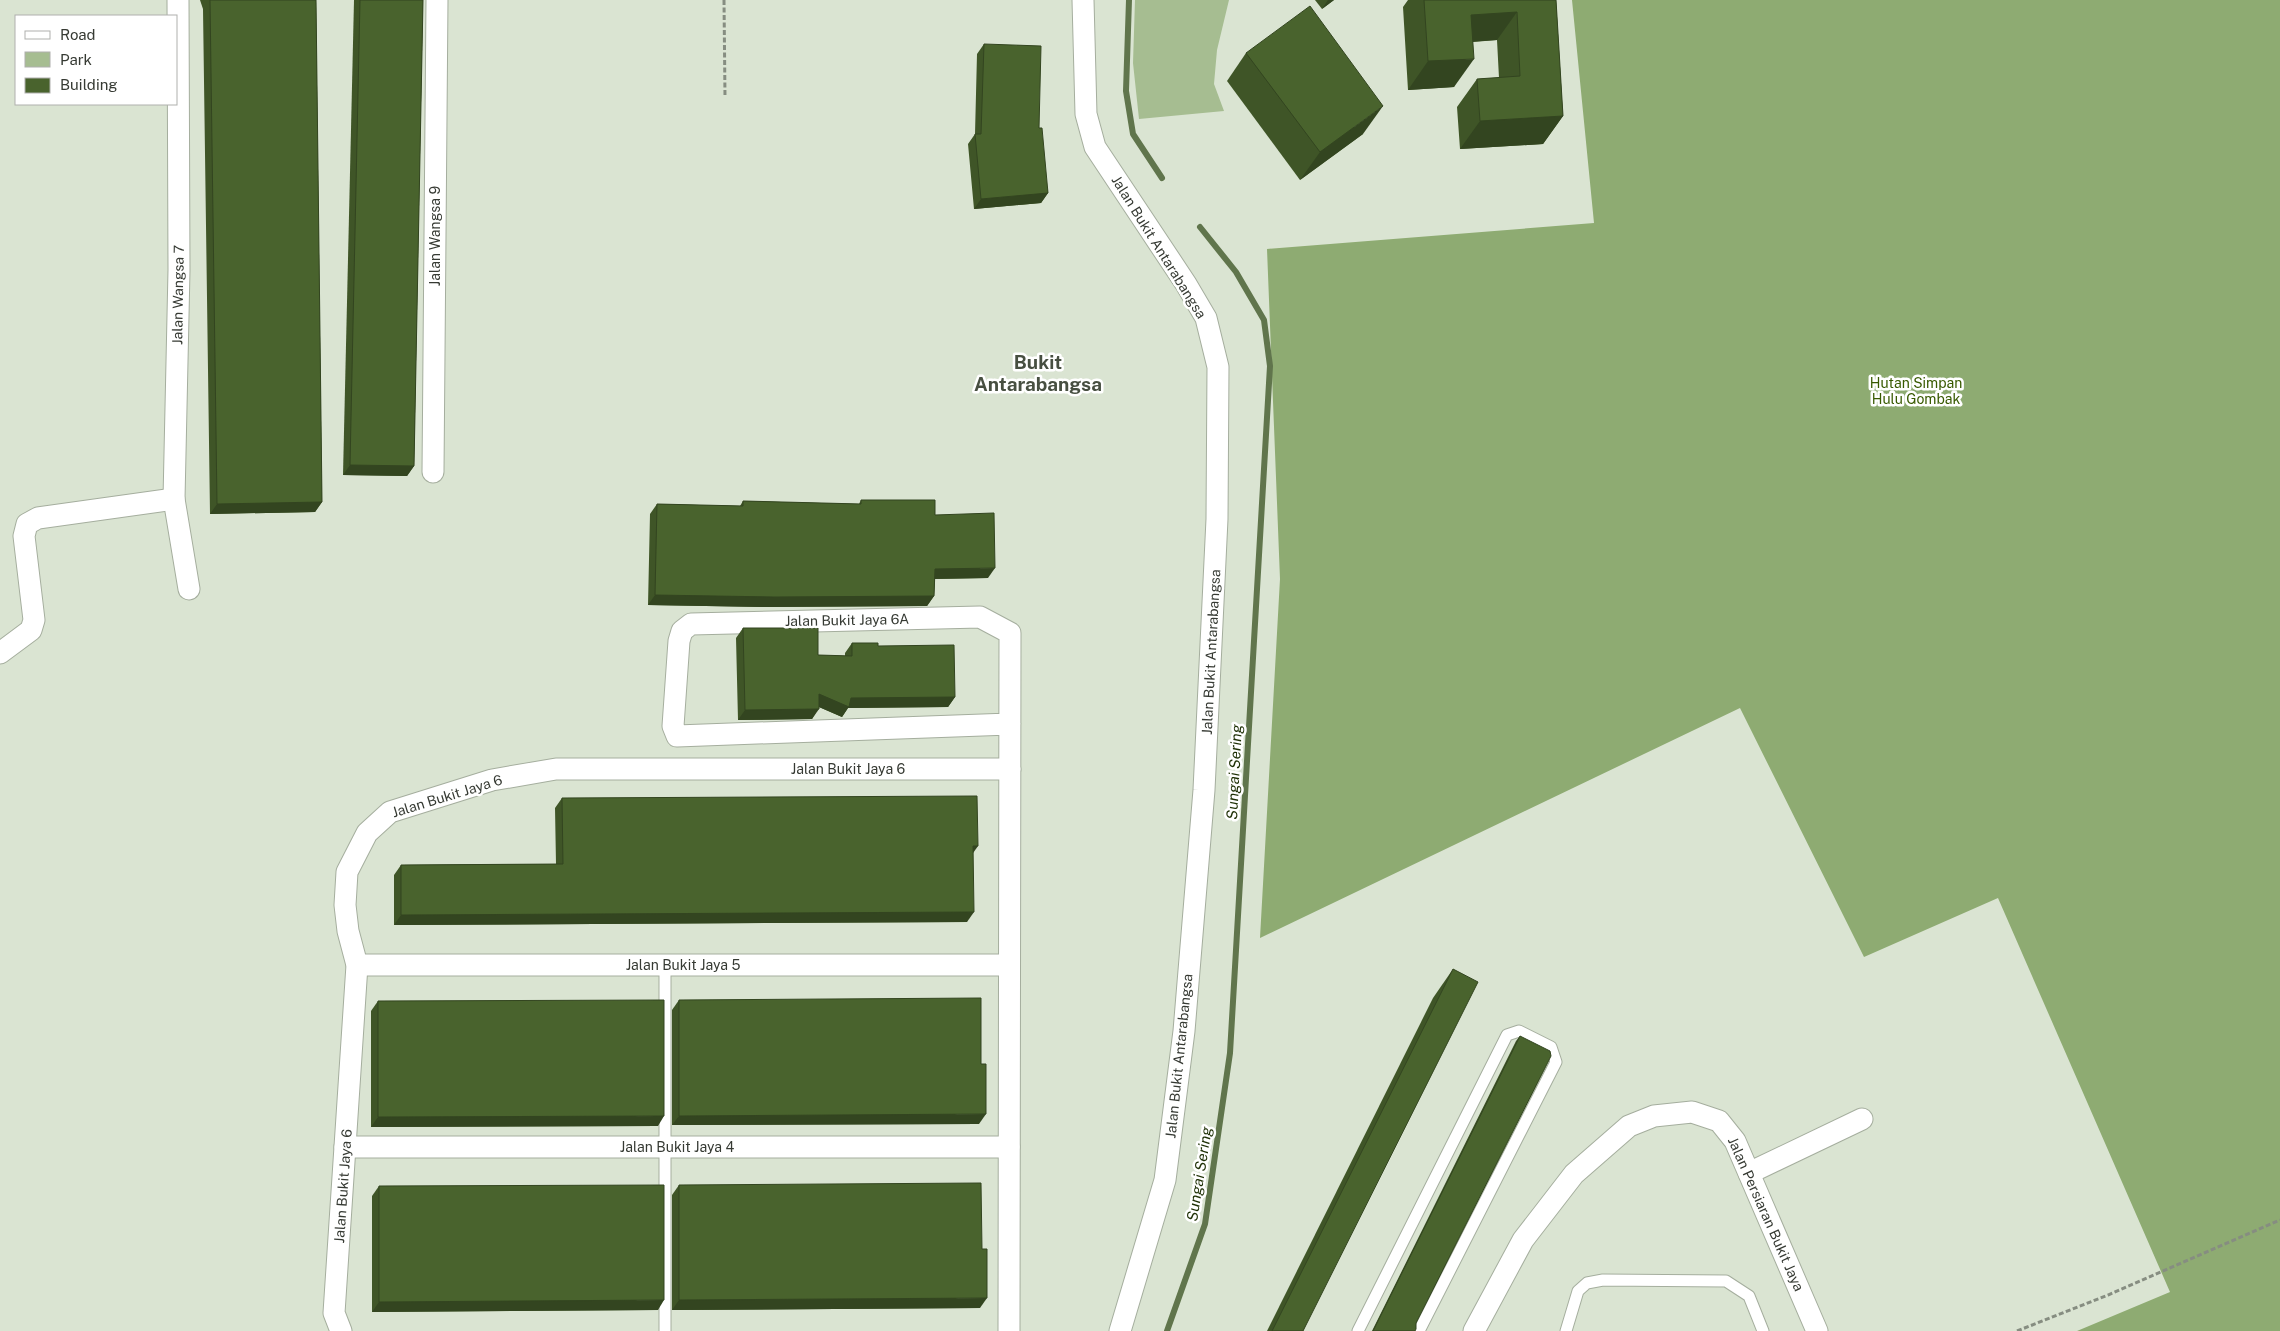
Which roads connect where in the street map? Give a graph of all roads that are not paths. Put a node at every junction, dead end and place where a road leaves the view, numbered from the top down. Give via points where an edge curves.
1 (178, 0) edge
2 (437, 0) edge
3 (1083, 0) edge
4 (433, 472) dead end
5 (174, 499) junction
6 (189, 589) dead end
7 (0, 653) edge
8 (1010, 724) junction
9 (1010, 769) junction
10 (357, 965) junction
11 (665, 965) junction
12 (1009, 965) junction
13 (1862, 1119) dead end
14 (345, 1147) junction
15 (665, 1147) junction
16 (1009, 1147) junction
17 (1749, 1173) junction
18 (341, 1331) edge
19 (665, 1331) edge
20 (1008, 1331) edge
21 (1120, 1331) edge
22 (1358, 1331) edge
23 (1419, 1331) edge
24 (1474, 1331) edge
25 (1566, 1331) edge
26 (1763, 1331) edge
27 (1817, 1331) edge

1 - 5 street, Jalan Wangsa 7 via 179,270
2 - 4 street, Jalan Wangsa 9
3 - 21 street, Jalan Bukit Antarabangsa via 1086,114 1095,146 1206,318 1218,367 1217,519 1204,790 1184,1031 1165,1180
5 - 6 street, Jalan Wangsa 7
5 - 7 street via 38,518 27,524 24,536 34,620 31,630
8 - 8 street, Jalan Bukit Jaya 6A via 677,736 673,726 682,631 691,624 980,617 1010,633
8 - 9 street
9 - 10 street, Jalan Bukit Jaya 6 via 556,769 492,780 390,812 367,833 347,872 345,904
9 - 12 street
10 - 11 street, Jalan Bukit Jaya 5
10 - 14 street, Jalan Bukit Jaya 6
11 - 12 street, Jalan Bukit Jaya 5
11 - 15 lane
12 - 16 street
13 - 17 street
14 - 15 street, Jalan Bukit Jaya 4
14 - 18 street, Jalan Bukit Jaya 6 via 334,1312
15 - 16 street, Jalan Bukit Jaya 4
15 - 19 lane
16 - 20 street
17 - 24 street, Jalan Persiaran Bukit Jaya via 1735,1141 1719,1121 1679,1112 1654,1116 1629,1126 1574,1174 1523,1240
17 - 27 street, Jalan Persiaran Bukit Jaya
22 - 23 lane via 1507,1035 1519,1031 1551,1047 1556,1062
25 - 26 lane via 1578,1291 1587,1282 1603,1280 1726,1281 1749,1296

